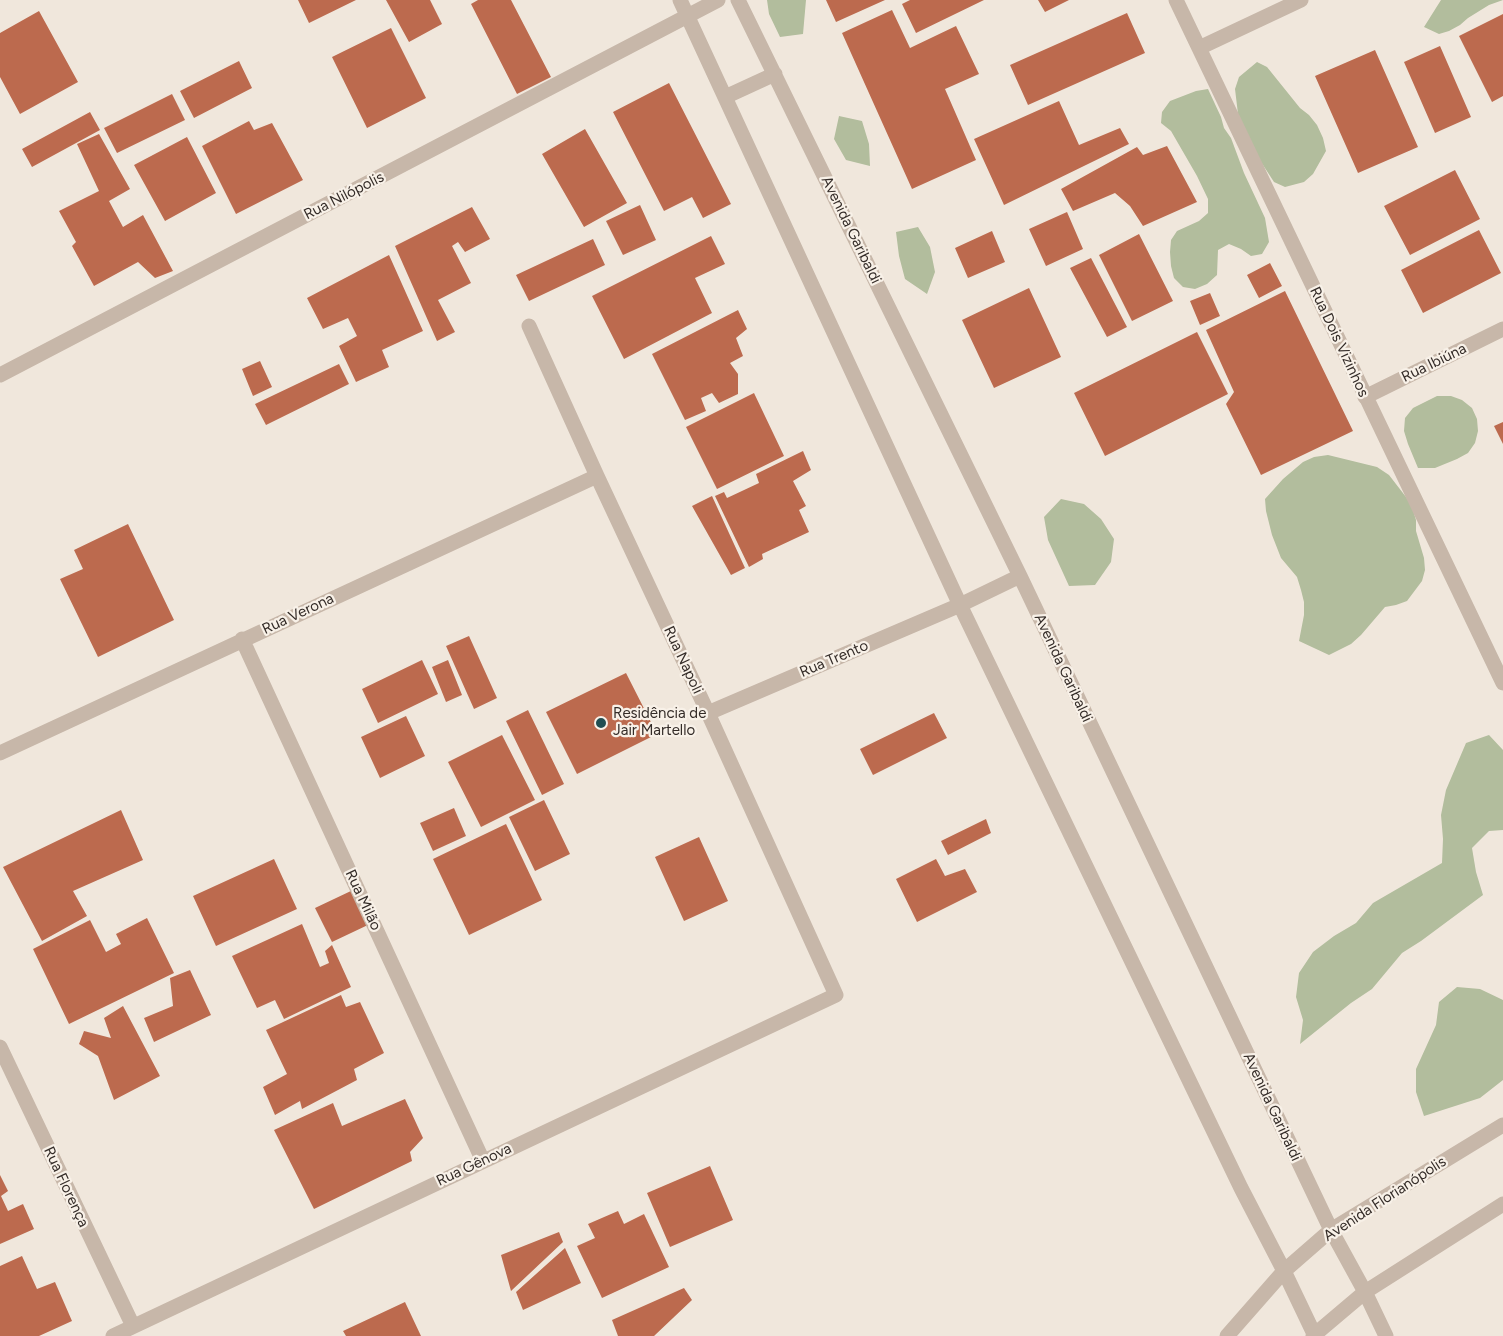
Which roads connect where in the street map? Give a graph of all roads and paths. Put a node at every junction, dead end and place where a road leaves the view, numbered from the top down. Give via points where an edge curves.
1 (680, 0) edge
2 (718, 0) edge
3 (738, 0) edge
4 (1176, 0) edge
5 (1301, 0) edge
6 (688, 17) junction
7 (1199, 48) junction
8 (775, 74) junction
9 (725, 97) junction
10 (529, 326) dead end
11 (1503, 329) edge
12 (0, 375) edge
13 (1365, 397) junction
14 (597, 476) junction
15 (1020, 576) junction
16 (960, 606) junction
17 (242, 639) junction
18 (1503, 683) edge
19 (708, 713) junction
20 (0, 753) edge
21 (836, 995) joint
22 (0, 1047) edge
23 (1503, 1125) edge
24 (483, 1161) junction
25 (1503, 1204) edge
26 (1330, 1230) junction
27 (1284, 1271) junction
28 (1365, 1292) junction
29 (133, 1326) junction
30 (113, 1336) edge
31 (1227, 1336) edge
32 (1314, 1336) edge
33 (1386, 1336) edge

1 - 6 street
2 - 6 street, Rua Nilópolis
3 - 8 street, Avenida Garibaldi
4 - 7 street, Rua Dois Vizinhos
5 - 7 street
6 - 9 street
6 - 12 street, Rua Nilópolis
7 - 13 street, Rua Dois Vizinhos
8 - 9 street
8 - 15 street, Avenida Garibaldi
9 - 16 street
10 - 14 street, Rua Napoli
11 - 13 street, Rua Ibiúna
13 - 18 street, Rua Dois Vizinhos
14 - 17 street, Rua Verona
14 - 19 street, Rua Napoli
15 - 16 street, Rua Trento
15 - 26 street, Avenida Garibaldi
16 - 19 street, Rua Trento
16 - 27 street
17 - 20 street, Rua Verona
17 - 24 street, Rua Milão
19 - 21 street, Rua Napoli
21 - 24 street, Rua Gênova
22 - 29 street, Rua Florença
23 - 26 street, Avenida Florianópolis
24 - 29 street, Rua Gênova
25 - 28 street
26 - 27 street, Avenida Florianópolis
26 - 28 street, Avenida Garibaldi
27 - 31 street, Avenida Florianópolis
27 - 32 street
28 - 32 street
28 - 33 street, Avenida Garibaldi
29 - 30 street, Rua Gênova

